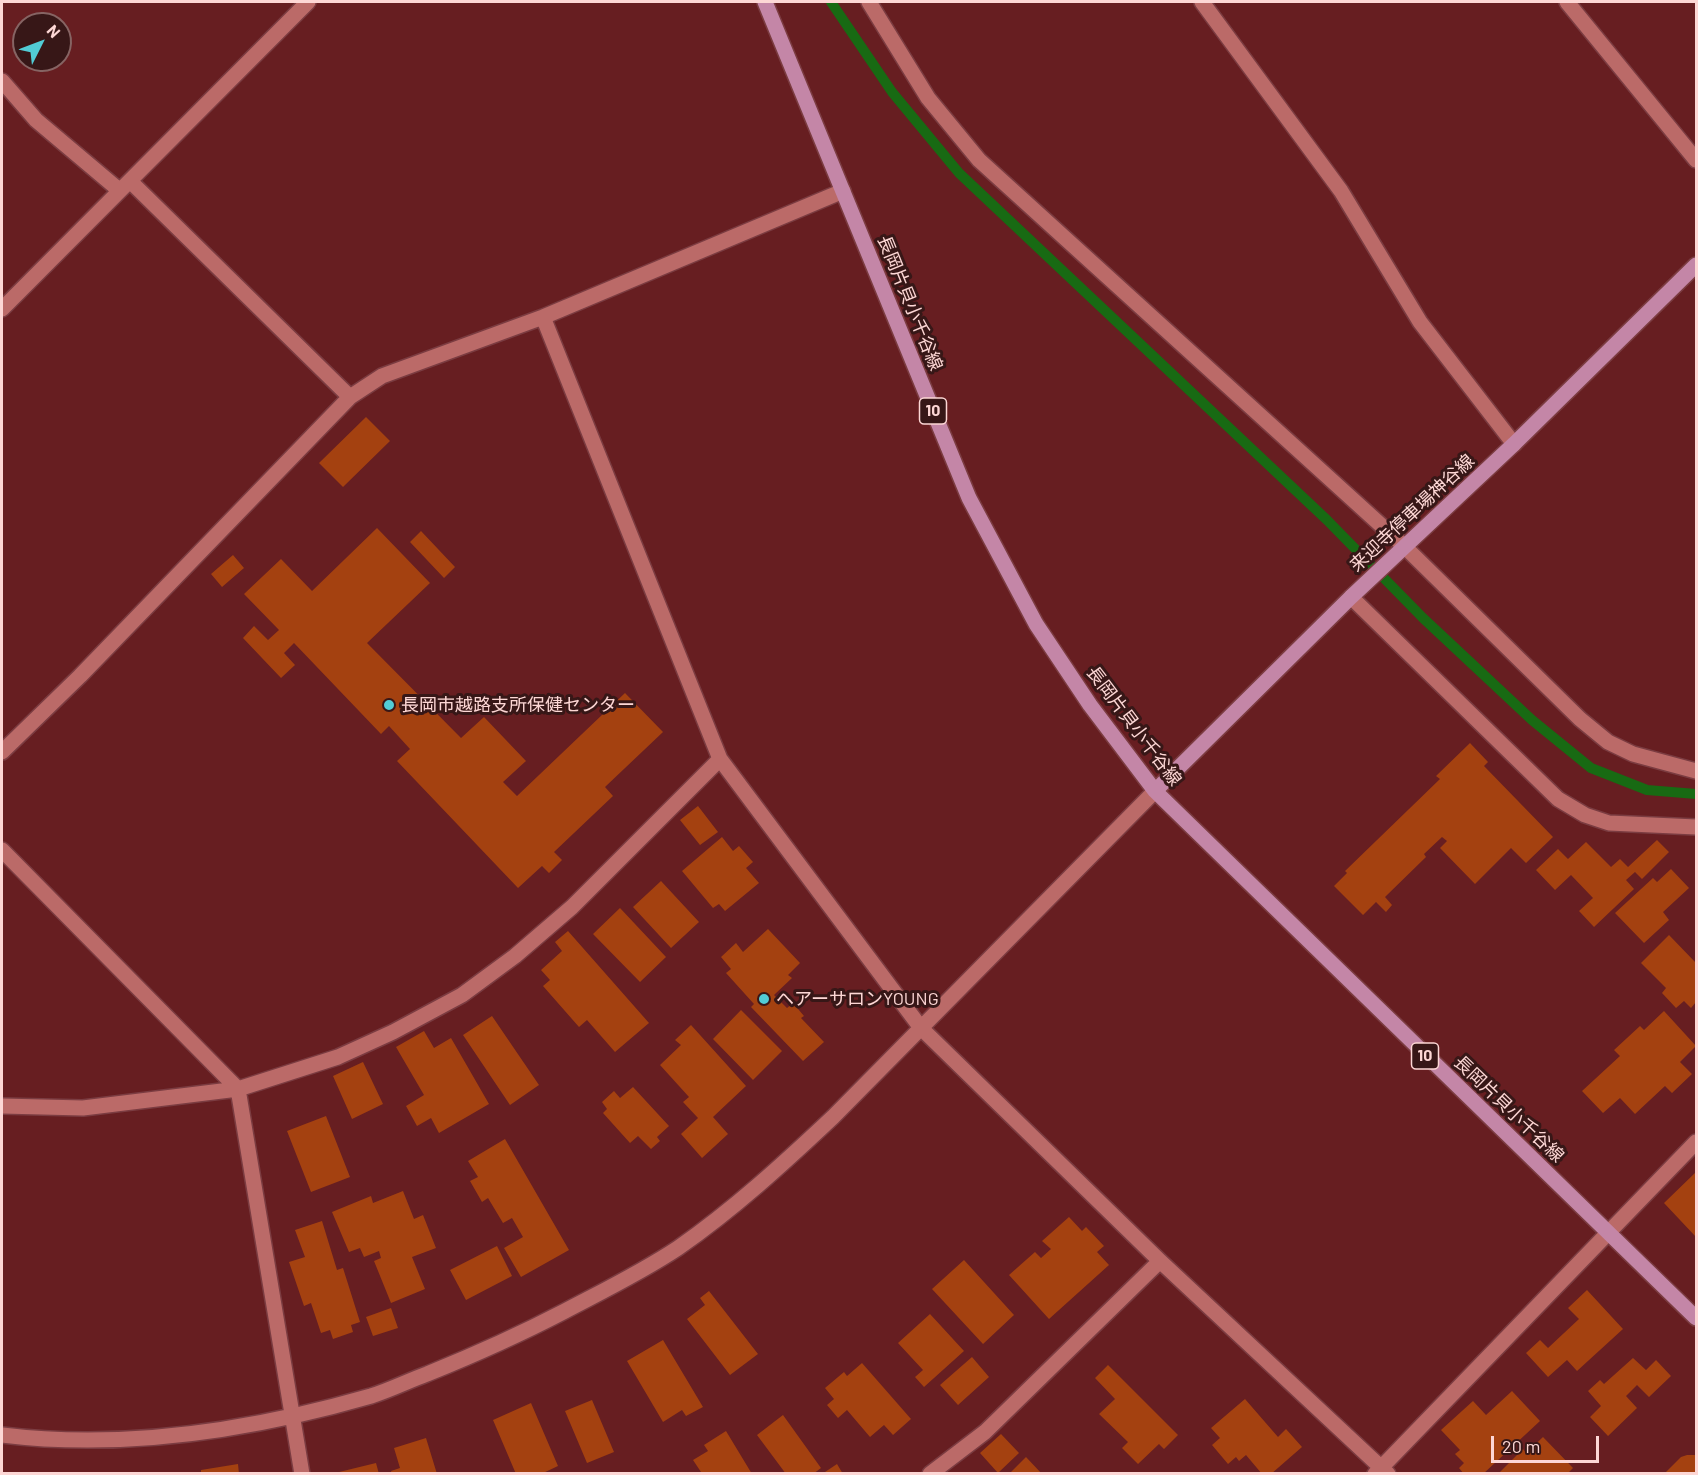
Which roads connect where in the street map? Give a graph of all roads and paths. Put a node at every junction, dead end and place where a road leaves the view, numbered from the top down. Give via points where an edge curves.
1 (308, 2) edge
2 (765, 2) edge
3 (869, 2) edge
4 (1202, 2) edge
5 (1568, 2) edge
6 (2, 81) edge
7 (1696, 160) edge
8 (124, 185) junction
9 (843, 191) junction
10 (1696, 266) edge
11 (2, 309) edge
12 (543, 317) junction
13 (350, 397) junction
14 (1514, 444) junction
15 (1405, 547) junction
16 (1351, 597) junction
17 (2, 752) edge
18 (720, 759) junction
19 (1696, 771) edge
20 (1155, 791) junction
21 (1696, 827) edge
22 (2, 850) edge
23 (921, 1028) junction
24 (237, 1089) junction
25 (2, 1106) edge
26 (1696, 1142) edge
27 (1607, 1232) junction
28 (1160, 1260) junction
29 (1696, 1318) edge
30 (291, 1416) junction
31 (2, 1435) edge
32 (1381, 1471) edge
33 (302, 1473) edge
34 (930, 1473) edge

1 - 8 street
2 - 9 main road, 長岡片貝小千谷線 / 10
3 - 15 street via 928,98 980,160
4 - 14 street via 1341,191 1419,322
5 - 7 street
6 - 8 street via 36,120
8 - 11 street
8 - 13 street
9 - 12 street
9 - 20 main road, 長岡片貝小千谷線 / 10 via 969,498 1036,624 1090,705
10 - 14 main road, 来迎寺停車場神谷線
12 - 13 street via 382,376
12 - 18 street
13 - 17 street
14 - 15 main road, 来迎寺停車場神谷線
15 - 16 main road, 来迎寺停車場神谷線
15 - 19 street via 1543,685 1608,742 1633,754
16 - 20 main road, 来迎寺停車場神谷線
16 - 21 street via 1558,799 1609,823
18 - 23 street
18 - 24 street via 572,907 462,995 338,1057
20 - 23 street
20 - 27 main road, 長岡片貝小千谷線 / 10
22 - 24 street
23 - 28 street
23 - 30 street via 778,1168 739,1203 676,1249 499,1345 373,1395
24 - 25 street via 83,1108
24 - 30 street
26 - 27 street
27 - 29 main road, 長岡片貝小千谷線 / 10
27 - 32 street
28 - 32 street
28 - 34 street via 985,1432
30 - 31 street via 169,1437 42,1440
30 - 33 street

